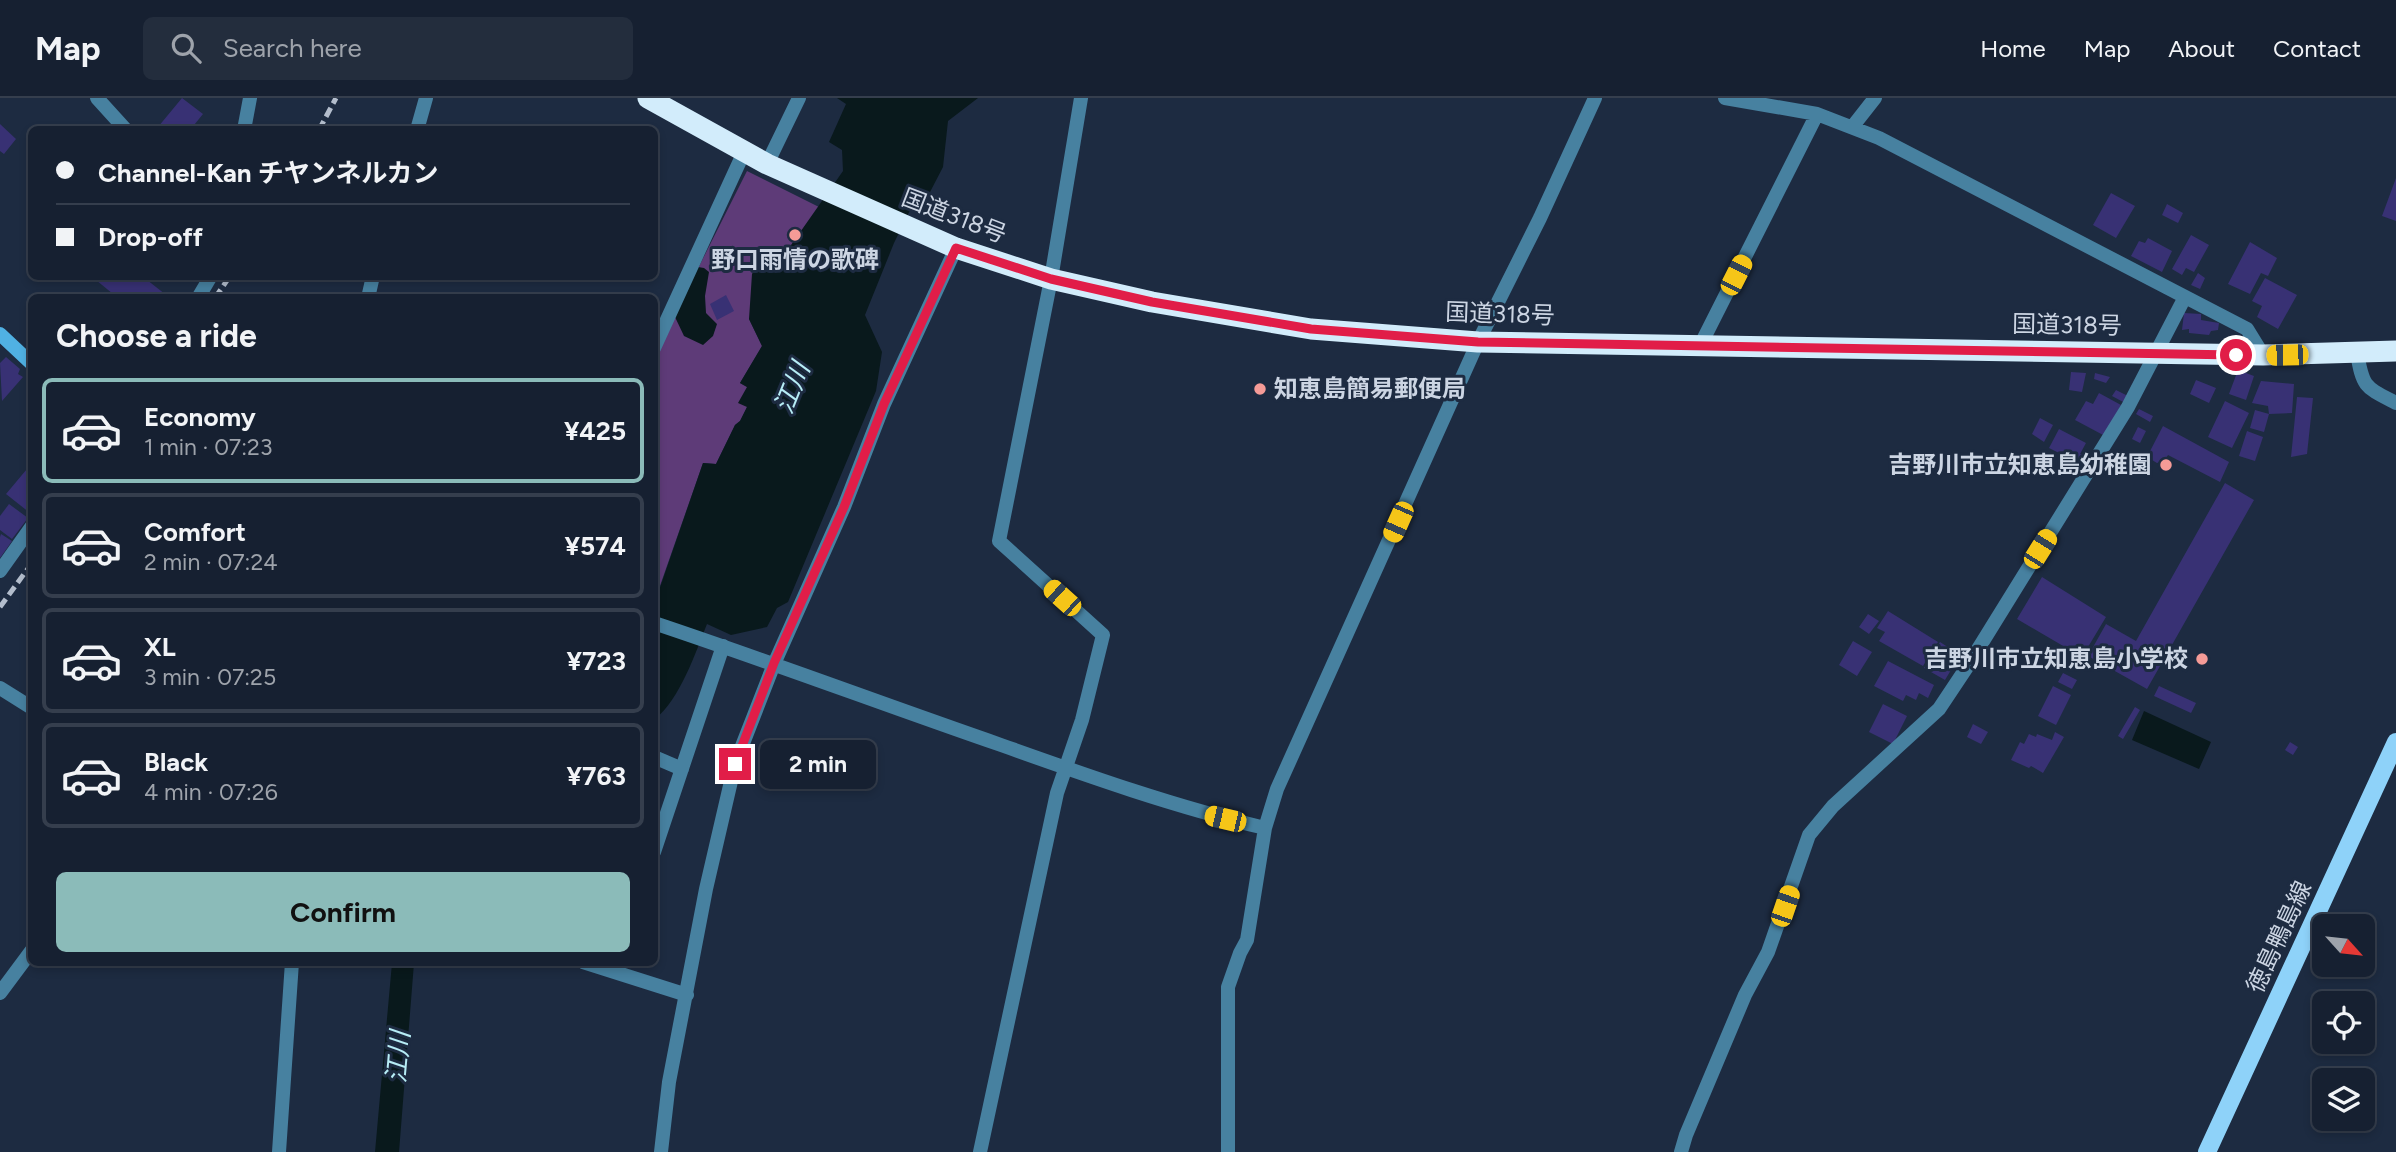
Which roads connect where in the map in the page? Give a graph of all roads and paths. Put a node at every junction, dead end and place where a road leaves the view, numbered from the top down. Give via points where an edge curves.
1 (97, 98) edge
2 (250, 98) edge
3 (426, 98) edge
4 (648, 98) edge
5 (799, 98) edge
6 (1081, 98) edge
7 (1595, 98) edge
8 (1725, 98) edge
9 (1875, 98) edge
10 (1817, 114) junction
11 (122, 126) edge
12 (245, 126) edge
13 (418, 126) edge
14 (1853, 126) junction
15 (744, 152) junction
16 (767, 164) junction
17 (956, 248) junction
18 (1051, 279) junction
19 (2185, 297) junction
20 (0, 334) edge
21 (658, 339) edge
22 (1478, 342) junction
23 (1701, 344) junction
24 (2396, 351) edge
25 (2156, 354) junction
26 (2357, 354) junction
27 (2263, 355) junction
28 (28, 360) edge
29 (2396, 402) edge
30 (28, 532) edge
31 (0, 571) edge
32 (658, 624) edge
33 (716, 644) junction
34 (774, 663) junction
35 (0, 688) edge
36 (28, 706) edge
37 (2396, 742) edge
38 (658, 759) edge
39 (1065, 768) junction
40 (682, 769) junction
41 (1265, 828) junction
42 (658, 840) edge
43 (28, 955) edge
44 (292, 966) edge
45 (616, 967) edge
46 (0, 993) edge
47 (687, 995) junction
48 (279, 1152) edge
49 (661, 1152) edge
50 (980, 1152) edge
51 (1228, 1152) edge
52 (1681, 1152) edge
53 (2207, 1152) edge

1 - 11 street
2 - 12 street
3 - 13 street
4 - 15 highway, 国道318号
5 - 16 street
6 - 18 street
7 - 22 street
8 - 10 street
9 - 14 street
10 - 14 street
10 - 23 street
14 - 19 street
15 - 16 highway, 国道318号
15 - 21 street
16 - 17 highway, 国道318号
17 - 18 highway, 国道318号
17 - 34 street
18 - 22 highway, 国道318号 via 1152,302 1311,329
18 - 39 street via 999,541 1103,635
19 - 25 street
19 - 27 street via 2247,329
20 - 28 street
22 - 23 highway, 国道318号
22 - 41 street via 1277,789
23 - 25 highway, 国道318号
24 - 26 highway, 国道318号
25 - 27 highway, 国道318号
25 - 52 street via 1938,709 1833,806 1810,835 1768,952 1745,995
26 - 27 highway, 国道318号
26 - 29 street via 2362,379
30 - 31 street
32 - 33 street
33 - 34 street
33 - 40 street
34 - 39 street
34 - 47 street via 735,764
35 - 36 street
37 - 53 main road, 徳島鴨島線
38 - 40 street
39 - 41 street via 1205,814
39 - 50 street
40 - 42 street
41 - 51 street via 1247,940 1228,987
43 - 46 street
44 - 48 street
45 - 47 street
47 - 49 street via 669,1082

